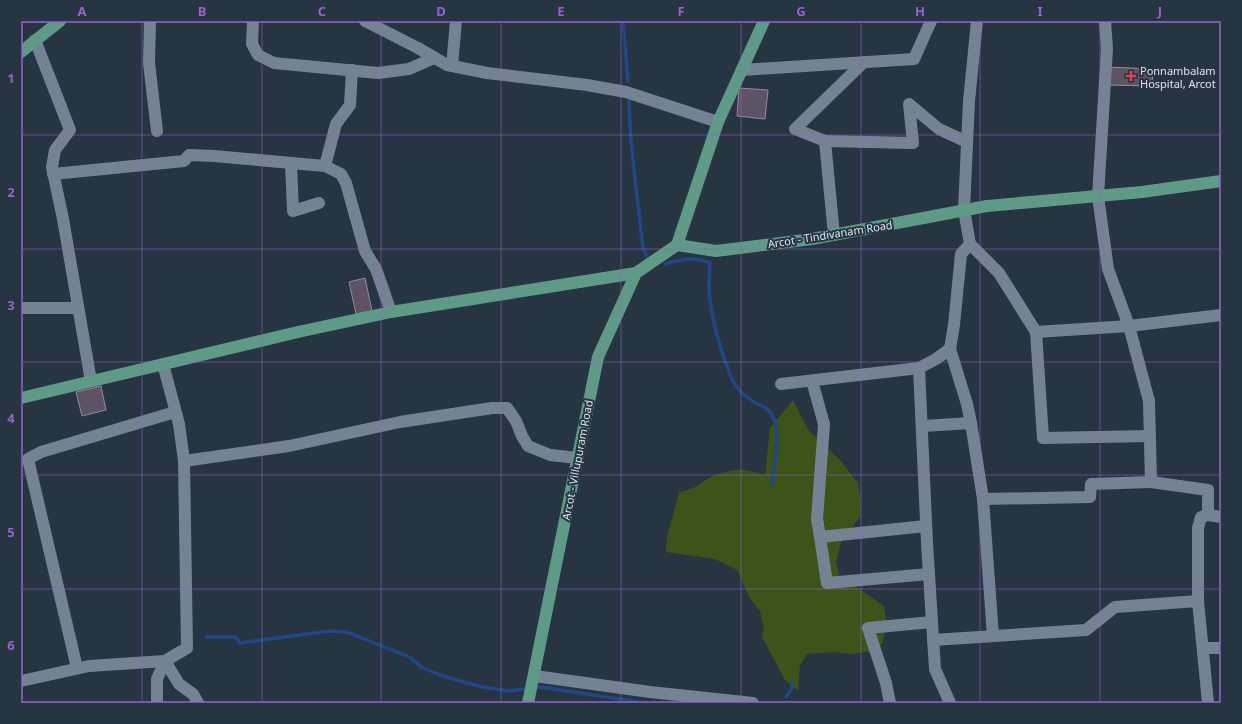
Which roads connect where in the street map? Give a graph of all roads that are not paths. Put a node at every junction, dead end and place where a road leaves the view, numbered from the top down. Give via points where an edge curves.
1 (60, 21) edge
2 (150, 21) edge
3 (253, 21) edge
4 (366, 21) edge
5 (456, 21) edge
6 (764, 21) edge
7 (931, 21) edge
8 (977, 21) edge
9 (1106, 21) edge
10 (35, 40) junction
11 (21, 52) edge
12 (434, 58) junction
13 (864, 62) junction
14 (452, 66) junction
15 (352, 70) junction
16 (742, 70) junction
17 (718, 122) junction
18 (157, 131) dead end
19 (825, 141) junction
20 (967, 142) junction
21 (291, 164) junction
22 (325, 166) junction
23 (53, 174) junction
24 (1221, 181) edge
25 (1098, 196) junction
26 (319, 203) dead end
27 (964, 210) junction
28 (834, 235) junction
29 (970, 244) junction
30 (677, 245) junction
31 (636, 273) junction
32 (21, 308) edge
33 (78, 308) junction
34 (391, 312) junction
35 (1221, 315) edge
36 (1129, 326) junction
37 (1036, 332) junction
38 (950, 349) junction
39 (163, 364) junction
40 (919, 368) junction
41 (91, 381) junction
42 (812, 381) junction
43 (781, 384) dead end
44 (21, 398) edge
45 (175, 412) junction
46 (971, 423) junction
47 (923, 426) junction
48 (1150, 436) junction
49 (578, 458) junction
50 (184, 461) junction
51 (1151, 482) junction
52 (983, 499) junction
53 (1208, 515) junction
54 (1221, 517) edge
55 (926, 526) junction
56 (820, 537) junction
57 (929, 574) junction
58 (1198, 600) junction
59 (932, 622) junction
60 (993, 636) junction
61 (933, 640) junction
62 (1203, 648) junction
63 (1221, 648) edge
64 (165, 661) junction
65 (77, 668) junction
66 (535, 676) junction
67 (21, 681) edge
68 (529, 699) edge
69 (157, 703) edge
70 (198, 703) edge
71 (753, 703) edge
72 (890, 703) edge
73 (950, 703) edge
74 (1208, 703) edge

1 - 10 main road
2 - 18 street via 149,63
3 - 15 street via 252,44 258,55 274,63
4 - 12 street
5 - 14 street
6 - 16 main road
7 - 13 street via 914,59
8 - 20 street
9 - 25 street via 1107,49
10 - 11 main road
10 - 23 street via 70,130 56,150
12 - 14 street
12 - 15 street via 409,69 378,73
13 - 16 street
13 - 19 street via 795,129
14 - 17 street via 626,92
15 - 22 street via 350,105 336,124
16 - 17 main road
17 - 30 main road
19 - 20 street via 912,143 909,104 939,129
19 - 28 street
20 - 27 street
21 - 22 street
21 - 23 street via 189,155 184,161
21 - 26 street via 293,211
22 - 34 street via 341,174 346,183 365,251 376,269
23 - 33 street
24 - 25 main road, Arcot - Tindivanam Road
25 - 27 main road, Arcot - Tindivanam Road
25 - 36 street via 1108,269
27 - 28 main road, Arcot - Tindivanam Road
27 - 29 street
28 - 30 main road, Arcot - Tindivanam Road via 716,251
29 - 37 street via 999,273
29 - 38 street via 961,254
30 - 31 main road
31 - 34 main road
31 - 49 main road, Arcot - Villupuram Road via 598,357
32 - 33 street
33 - 41 street
34 - 39 main road
35 - 36 street
36 - 37 street
36 - 48 street via 1149,401
37 - 48 street via 1043,438
38 - 40 street
38 - 46 street
39 - 41 main road
39 - 45 street
40 - 42 street
40 - 47 street
41 - 44 main road
42 - 43 street
42 - 56 street via 824,424 817,518
45 - 50 street
45 - 65 street via 41,452 28,459
46 - 47 street
46 - 52 street
47 - 55 street
48 - 51 street
49 - 50 street via 550,455 528,446 507,408 492,408 400,422 289,446
49 - 66 main road, Arcot - Villupuram Road
50 - 64 street via 187,648
51 - 52 street via 1092,484 1090,496
51 - 53 street via 1208,490
52 - 60 street
53 - 54 street
53 - 58 street via 1201,517 1198,528
55 - 56 street
55 - 57 street
56 - 57 street via 828,583
57 - 59 street
58 - 60 street via 1115,607 1086,630
58 - 62 street
59 - 61 street
59 - 72 street via 868,628
60 - 61 street
61 - 73 street via 935,670
62 - 63 street
62 - 74 street
64 - 65 street
64 - 69 street via 157,679
64 - 70 street via 179,684 193,694
65 - 67 street
66 - 68 main road, Arcot - Villupuram Road
66 - 71 street

